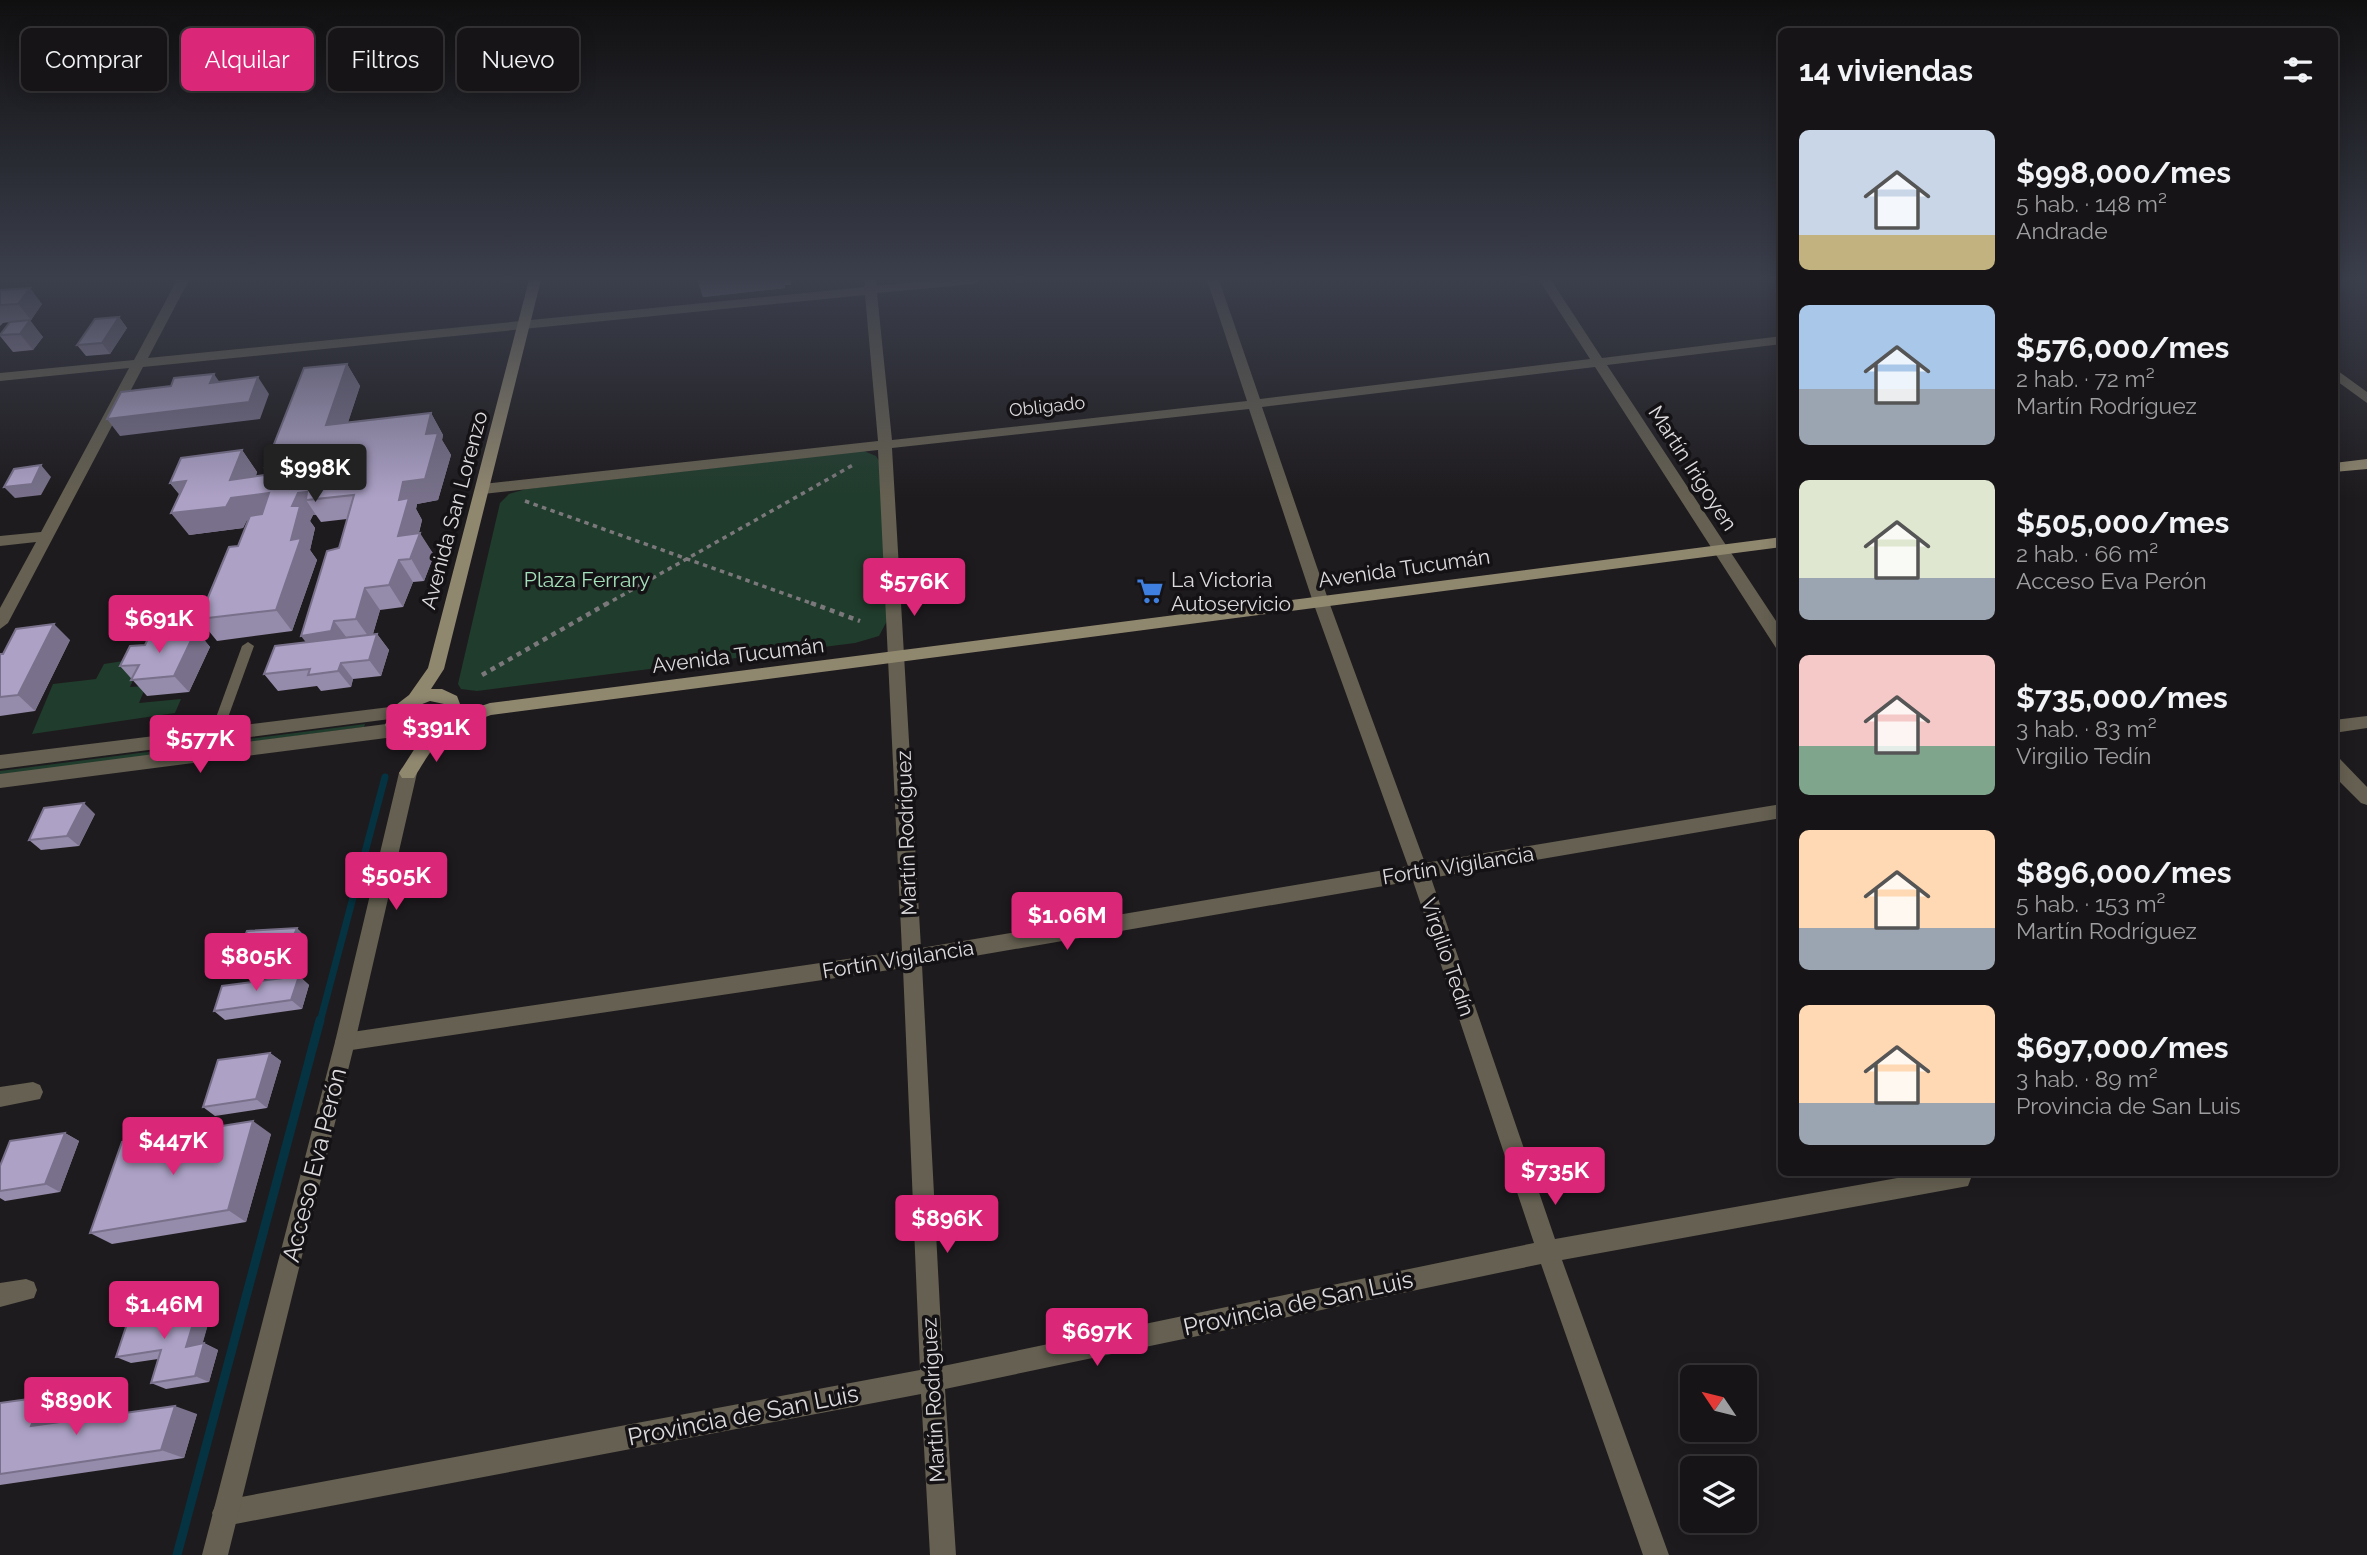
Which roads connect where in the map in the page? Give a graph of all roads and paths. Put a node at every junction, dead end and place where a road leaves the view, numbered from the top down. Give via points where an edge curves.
1 (145, 353) edge
2 (246, 353) edge
3 (518, 353) edge
4 (876, 353) edge
5 (1237, 353) edge
6 (1592, 353) edge
7 (1672, 353) edge
8 (1598, 361) junction
9 (140, 363) junction
10 (2338, 376) edge
11 (0, 377) edge
12 (2367, 399) edge
13 (1254, 404) junction
14 (885, 443) junction
15 (859, 461) dead end
16 (2367, 464) edge
17 (2338, 468) edge
18 (483, 489) junction
19 (522, 500) dead end
20 (47, 536) junction
21 (0, 541) edge
22 (1778, 542) edge
23 (1721, 550) junction
24 (687, 559) junction
25 (1321, 602) junction
26 (860, 621) dead end
27 (0, 623) edge
28 (1778, 638) edge
29 (248, 646) dead end
30 (898, 658) junction
31 (436, 669) junction
32 (482, 675) dead end
33 (416, 698) junction
34 (448, 699) junction
35 (490, 709) junction
36 (398, 712) junction
37 (2367, 722) edge
38 (447, 724) junction
39 (2338, 726) edge
40 (216, 734) junction
41 (400, 734) junction
42 (432, 735) junction
43 (0, 762) edge
44 (2338, 768) edge
45 (408, 773) junction
46 (0, 781) edge
47 (2367, 798) edge
48 (1778, 812) edge
49 (1419, 871) junction
50 (911, 958) junction
51 (345, 1042) junction
52 (33, 1092) dead end
53 (0, 1097) edge
54 (1960, 1178) dead end
55 (1548, 1251) junction
56 (26, 1290) dead end
57 (0, 1295) edge
58 (932, 1380) junction
59 (225, 1513) junction
60 (215, 1555) edge
61 (943, 1555) edge
62 (1656, 1555) edge

1 - 9 street
2 - 9 street
3 - 18 main road, Avenida San Lorenzo
4 - 14 street, Martín Rodríguez
5 - 13 street, Virgilio Tedín
6 - 8 street, Martín Irigoyen
7 - 8 street, Obligado
8 - 13 street, Obligado
8 - 23 street, Martín Irigoyen
9 - 11 street
9 - 20 street
10 - 12 street
13 - 14 street, Obligado
13 - 25 street, Virgilio Tedín
14 - 18 street, Obligado
14 - 30 street, Martín Rodríguez
15 - 24 path
16 - 17 main road
18 - 31 main road, Avenida San Lorenzo
19 - 24 path
20 - 21 street
20 - 27 street
22 - 23 main road, Avenida Tucumán
23 - 25 main road, Avenida Tucumán
23 - 28 street, Martín Irigoyen
24 - 26 path
24 - 32 path
25 - 30 main road, Avenida Tucumán
25 - 49 street, Virgilio Tedín
29 - 40 lane
30 - 35 main road, Avenida Tucumán
30 - 50 street, Martín Rodríguez
31 - 33 main road, Avenida San Lorenzo
31 - 34 main road, Avenida San Lorenzo
33 - 34 main road
33 - 36 main road
34 - 35 main road, Avenida Tucumán
34 - 38 main road via 455,711
35 - 38 main road, Avenida Tucumán
36 - 40 street
36 - 41 main road via 393,722
37 - 39 street
38 - 42 main road
40 - 43 street
41 - 42 main road
41 - 45 main road, Acceso Eva Perón
41 - 46 street
42 - 45 main road, Acceso Eva Perón
44 - 47 street
45 - 51 street, Acceso Eva Perón
48 - 49 street, Fortín Vigilancia
49 - 50 street, Fortín Vigilancia
49 - 55 street, Virgilio Tedín
50 - 51 street, Fortín Vigilancia
50 - 58 street, Martín Rodríguez
51 - 59 street, Acceso Eva Perón
52 - 53 street
54 - 55 street, Provincia de San Luis
55 - 58 street, Provincia de San Luis
55 - 62 street, Virgilio Tedín
56 - 57 street
58 - 59 street, Provincia de San Luis
58 - 61 street, Martín Rodríguez
59 - 60 street, Acceso Eva Perón

